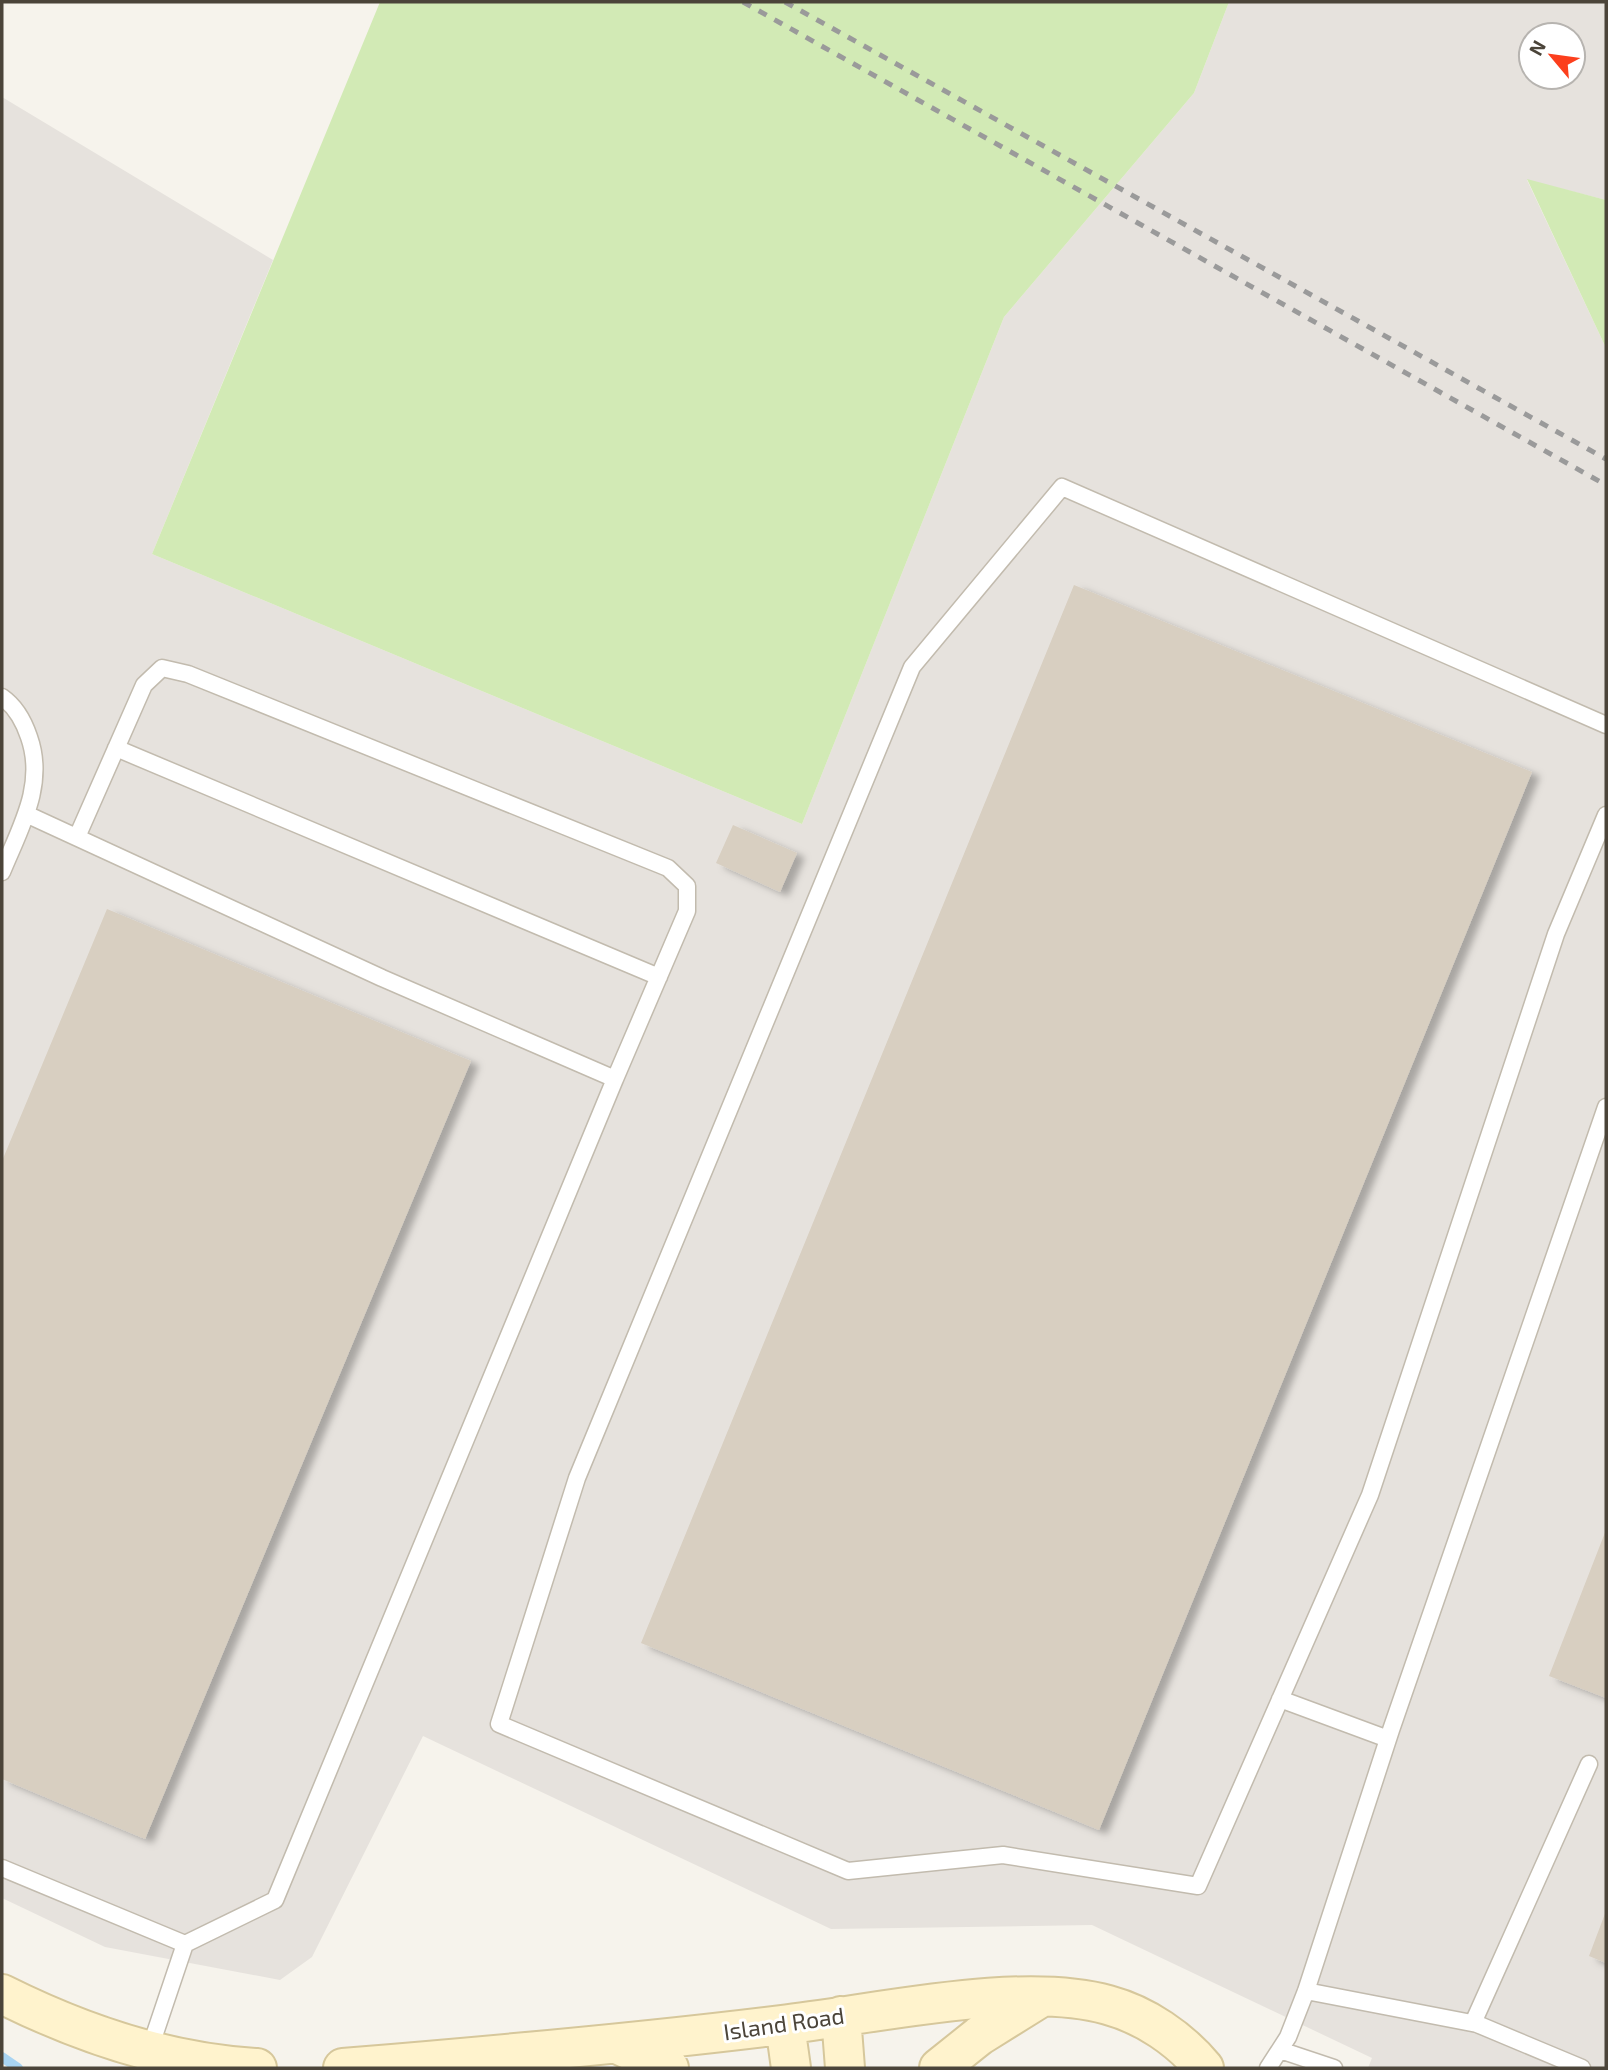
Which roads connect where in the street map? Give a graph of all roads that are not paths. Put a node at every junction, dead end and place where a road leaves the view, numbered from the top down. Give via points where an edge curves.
1 (2, 697) edge
2 (1606, 725) edge
3 (116, 748) junction
4 (26, 814) junction
5 (1606, 815) edge
6 (77, 837) junction
7 (2, 872) edge
8 (659, 977) junction
9 (615, 1079) junction
10 (1606, 1107) edge
11 (1280, 1699) junction
12 (1388, 1739) junction
13 (1589, 1764) dead end
14 (2, 1868) edge
15 (185, 1944) junction
16 (1306, 1991) junction
17 (2, 1994) edge
18 (1040, 1998) junction
19 (841, 2016) junction
20 (1473, 2023) junction
21 (785, 2025) junction
22 (617, 2043) junction
23 (1280, 2050) junction
24 (149, 2052) junction
25 (257, 2068) edge
26 (343, 2068) edge
27 (670, 2068) edge
28 (791, 2068) edge
29 (845, 2068) edge
30 (939, 2068) edge
31 (1204, 2068) edge
32 (1268, 2068) edge
33 (1334, 2068) edge
34 (1582, 2068) edge

1 - 4 lane via 24,724 35,754 36,784
2 - 11 lane via 1062,488 912,667 577,1478 499,1724 848,1871 1003,1855 1198,1886
3 - 6 lane
3 - 8 lane
3 - 8 lane via 145,685 162,668 188,674 668,868 687,887 687,911
4 - 6 lane
4 - 7 lane
5 - 11 lane via 1556,934 1370,1495
6 - 9 lane
8 - 9 lane
9 - 15 lane via 275,1900
10 - 12 lane
11 - 12 lane
12 - 16 lane
13 - 20 lane
14 - 15 lane
15 - 24 lane
16 - 20 lane
16 - 23 lane
17 - 24 main road via 68,2025
18 - 19 main road, Island Road
18 - 30 main road via 979,2036
18 - 31 main road, Island Road via 1108,2005 1131,2014 1172,2038
19 - 21 main road, Island Road
19 - 29 main road
20 - 34 lane
21 - 22 main road, Island Road
21 - 28 main road
22 - 26 main road, Island Road
22 - 27 main road
23 - 32 lane
23 - 33 lane
24 - 25 main road

